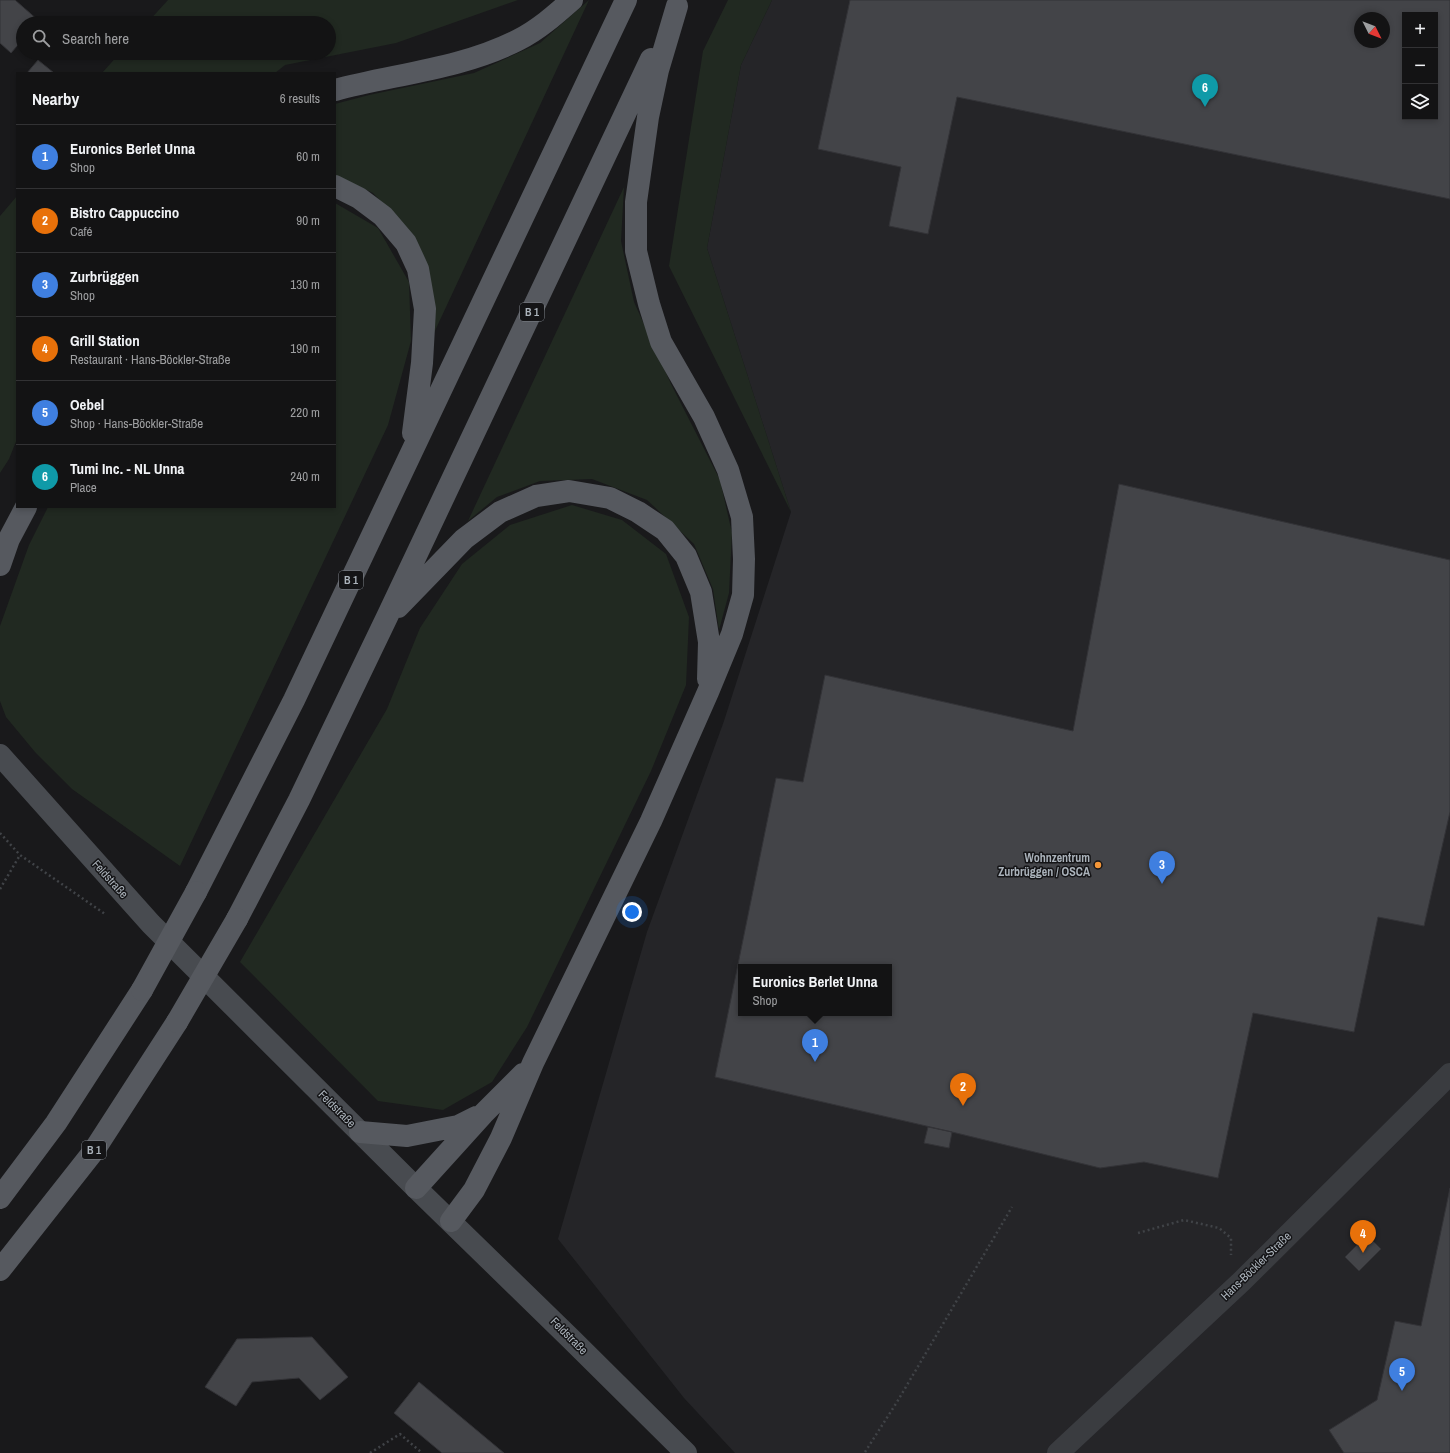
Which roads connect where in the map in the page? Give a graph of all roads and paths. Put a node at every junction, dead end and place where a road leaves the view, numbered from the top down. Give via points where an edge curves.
1 (572, 0) edge
2 (626, 0) edge
3 (678, 3) edge
4 (336, 90) edge
5 (336, 186) edge
6 (409, 459) junction
7 (25, 508) edge
8 (5, 543) edge
9 (0, 565) edge
10 (387, 618) junction
11 (708, 692) junction
12 (0, 755) edge
13 (0, 833) edge
14 (20, 855) junction
15 (0, 889) edge
16 (107, 914) dead end
17 (533, 1063) junction
18 (1450, 1074) edge
19 (483, 1114) junction
20 (360, 1132) junction
21 (416, 1188) junction
22 (0, 1198) edge
23 (1012, 1207) dead end
24 (451, 1221) junction
25 (1138, 1233) dead end
26 (1231, 1258) dead end
27 (0, 1270) edge
28 (865, 1452) edge
29 (370, 1453) edge
30 (422, 1453) edge
31 (686, 1453) edge
32 (1058, 1453) edge

1 - 4 main road via 552,18 518,40 481,55
2 - 6 main road, B 1
3 - 10 main road, B 1
3 - 11 main road via 658,70 648,117 636,202 636,250 649,304 662,342 704,418 728,470 742,517 743,595 732,634
5 - 6 main road via 359,198 383,216 406,243 418,269 425,317 422,363
6 - 22 main road, B 1, bridge via 294,700 196,892 142,990 56,1123
7 - 8 main road
8 - 9 main road
10 - 11 main road via 464,539 500,512 536,496 569,491 610,498 665,530 686,556 701,592 707,628
10 - 27 main road, B 1, bridge via 299,800 237,919 177,1022 93,1152
11 - 17 main road via 651,822
12 - 20 main road, Feldstraße via 150,924
13 - 14 path
14 - 15 path
14 - 16 path
17 - 19 main road
17 - 24 main road via 474,1190
18 - 32 street, Hans-Böckler-Straße via 1242,1281
19 - 20 main road via 458,1126 407,1136
19 - 21 main road
20 - 21 main road, Feldstraße
21 - 24 main road, Feldstraße
23 - 28 path
24 - 31 main road, Feldstraße
25 - 26 path via 1184,1220 1219,1228 1231,1238
29 - 30 path via 400,1434

